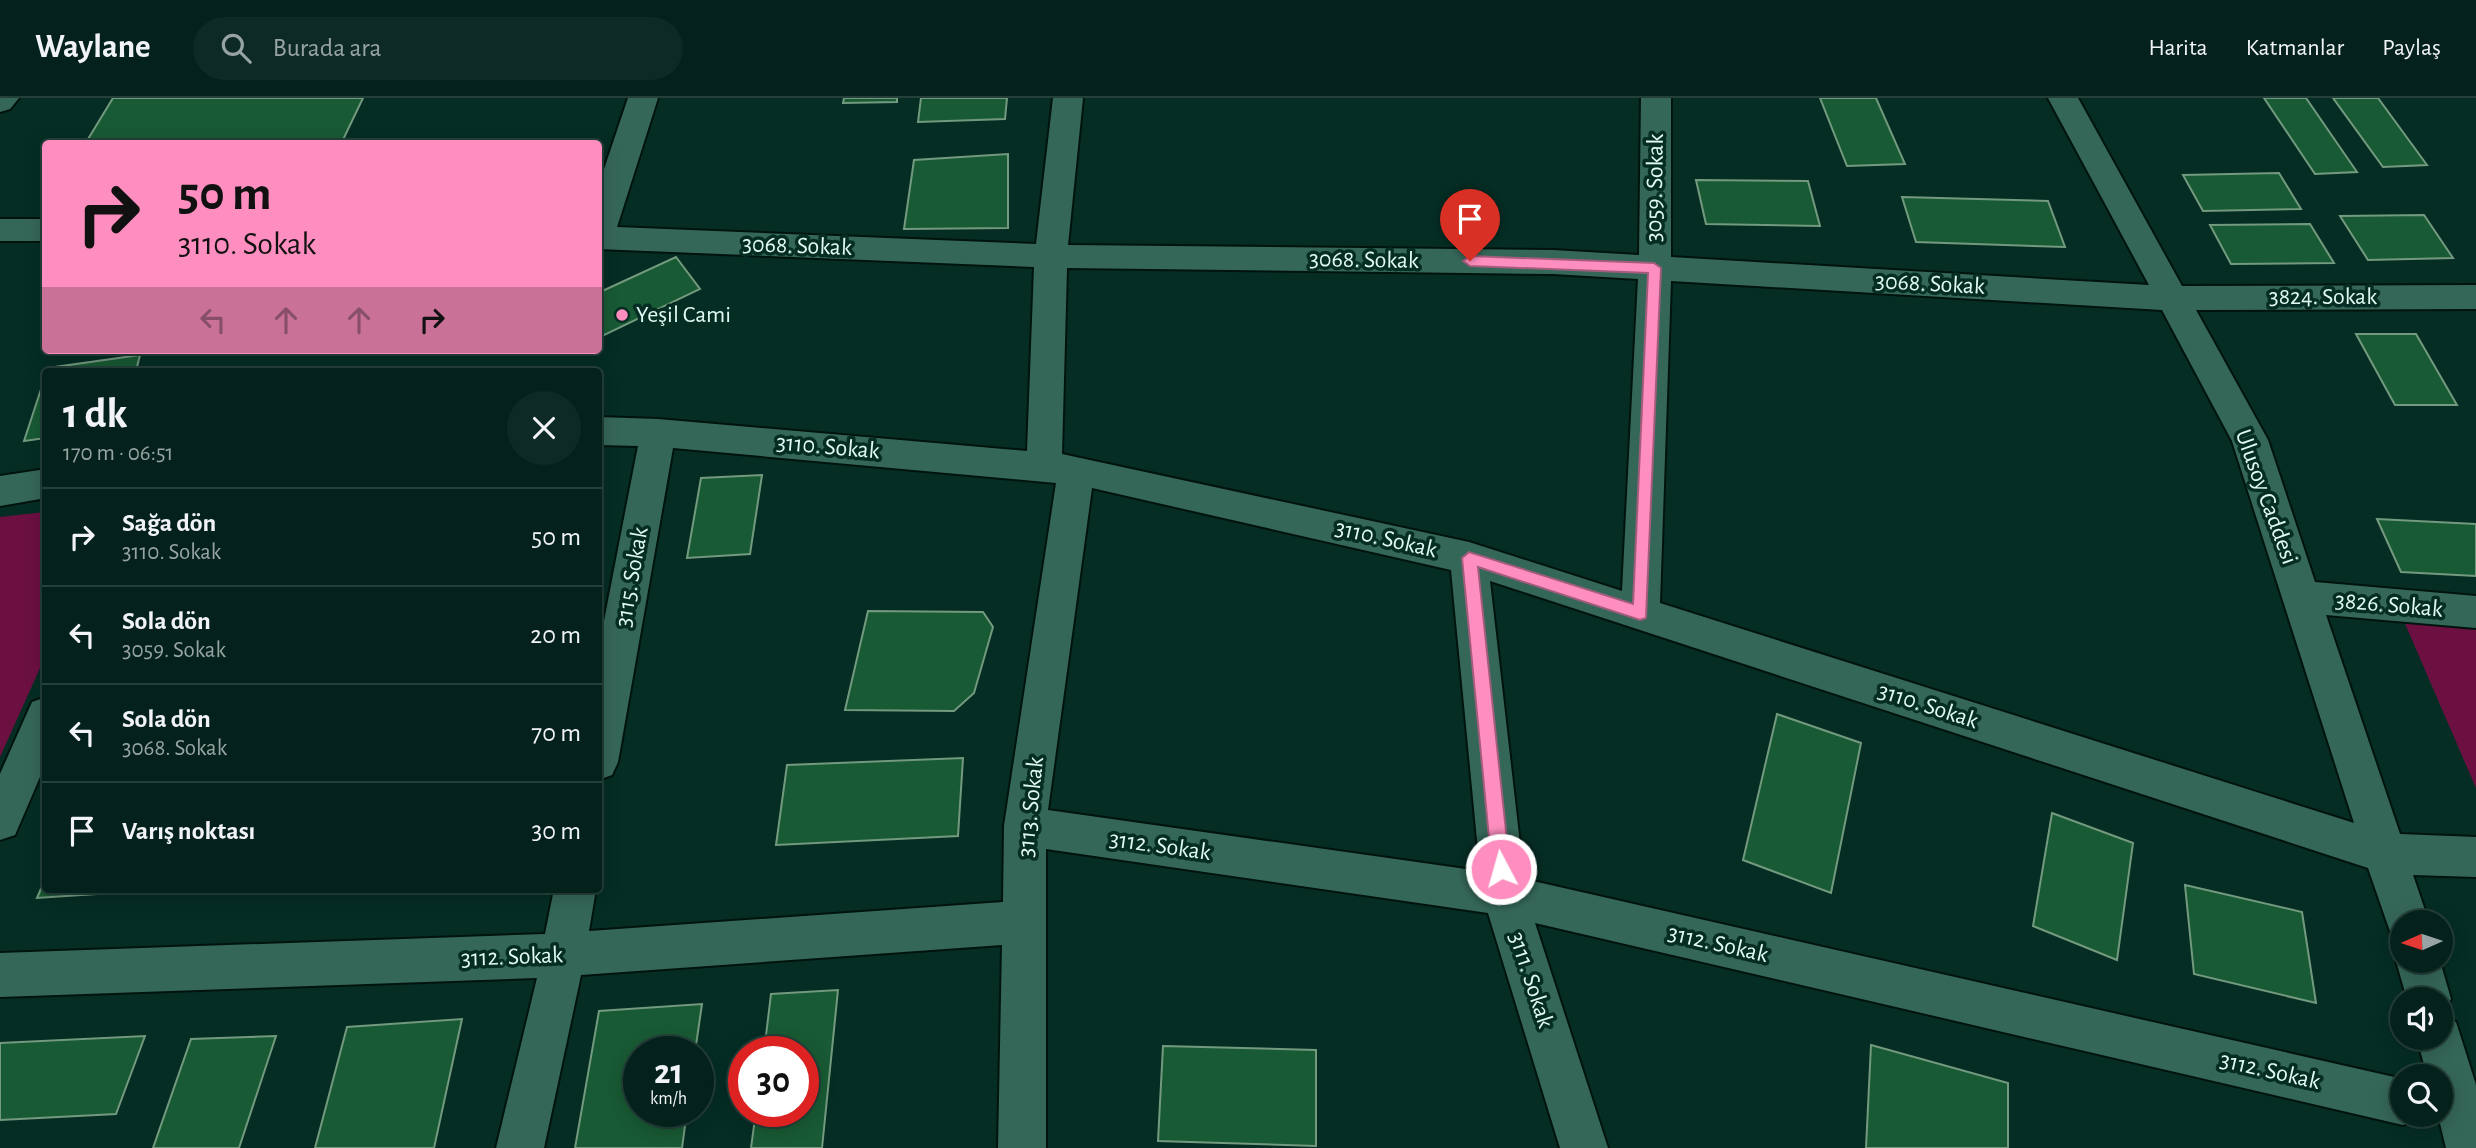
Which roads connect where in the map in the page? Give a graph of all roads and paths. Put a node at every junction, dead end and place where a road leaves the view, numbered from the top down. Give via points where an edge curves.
1 (4, 98) edge
2 (643, 98) edge
3 (1068, 98) edge
4 (1656, 98) edge
5 (2063, 98) edge
6 (0, 102) edge
7 (602, 225) edge
8 (0, 230) edge
9 (42, 230) edge
10 (602, 237) edge
11 (1051, 256) junction
12 (1654, 268) junction
13 (2476, 297) edge
14 (2170, 298) junction
15 (602, 431) edge
16 (658, 433) junction
17 (1060, 467) junction
18 (42, 484) edge
19 (0, 491) edge
20 (1469, 558) junction
21 (2302, 597) junction
22 (2476, 612) edge
23 (1640, 613) junction
24 (42, 724) edge
25 (602, 740) edge
26 (0, 821) edge
27 (1025, 826) junction
28 (2387, 854) junction
29 (2476, 857) edge
30 (574, 893) edge
31 (1503, 895) junction
32 (2403, 910) edge
33 (1023, 922) junction
34 (563, 955) junction
35 (0, 975) edge
36 (2442, 1050) edge
37 (2390, 1099) edge
38 (2458, 1125) edge
39 (520, 1148) edge
40 (1021, 1148) edge
41 (1584, 1148) edge

1 - 6 street
2 - 7 street
3 - 11 street, 3113. Sokak
4 - 12 street, 3059. Sokak
5 - 14 street, Ulusoy Caddesi
8 - 9 street
10 - 11 street, 3068. Sokak
11 - 12 street, 3068. Sokak via 1553,262
11 - 17 street, 3113. Sokak
12 - 14 street, 3068. Sokak
12 - 23 street, 3059. Sokak
13 - 14 street, 3824. Sokak
14 - 21 street, Ulusoy Caddesi via 2250,440
15 - 16 street, 3110. Sokak
16 - 17 street, 3110. Sokak
16 - 25 street, 3115. Sokak
17 - 20 street, 3110. Sokak
17 - 27 street, 3113. Sokak
18 - 19 street
20 - 23 street, 3110. Sokak
20 - 31 street, 3111. Sokak
21 - 22 street, 3826. Sokak
21 - 28 street, Ulusoy Caddesi
23 - 28 street, 3110. Sokak
24 - 26 street
27 - 31 street, 3112. Sokak
27 - 33 street, 3113. Sokak
28 - 29 street, 3110. Sokak
28 - 32 street, Ulusoy Caddesi
30 - 34 street
31 - 37 street, 3112. Sokak
31 - 41 street, 3111. Sokak
33 - 34 street, 3112. Sokak
33 - 40 street, 3113. Sokak
34 - 35 street, 3112. Sokak
34 - 39 street
36 - 38 street

